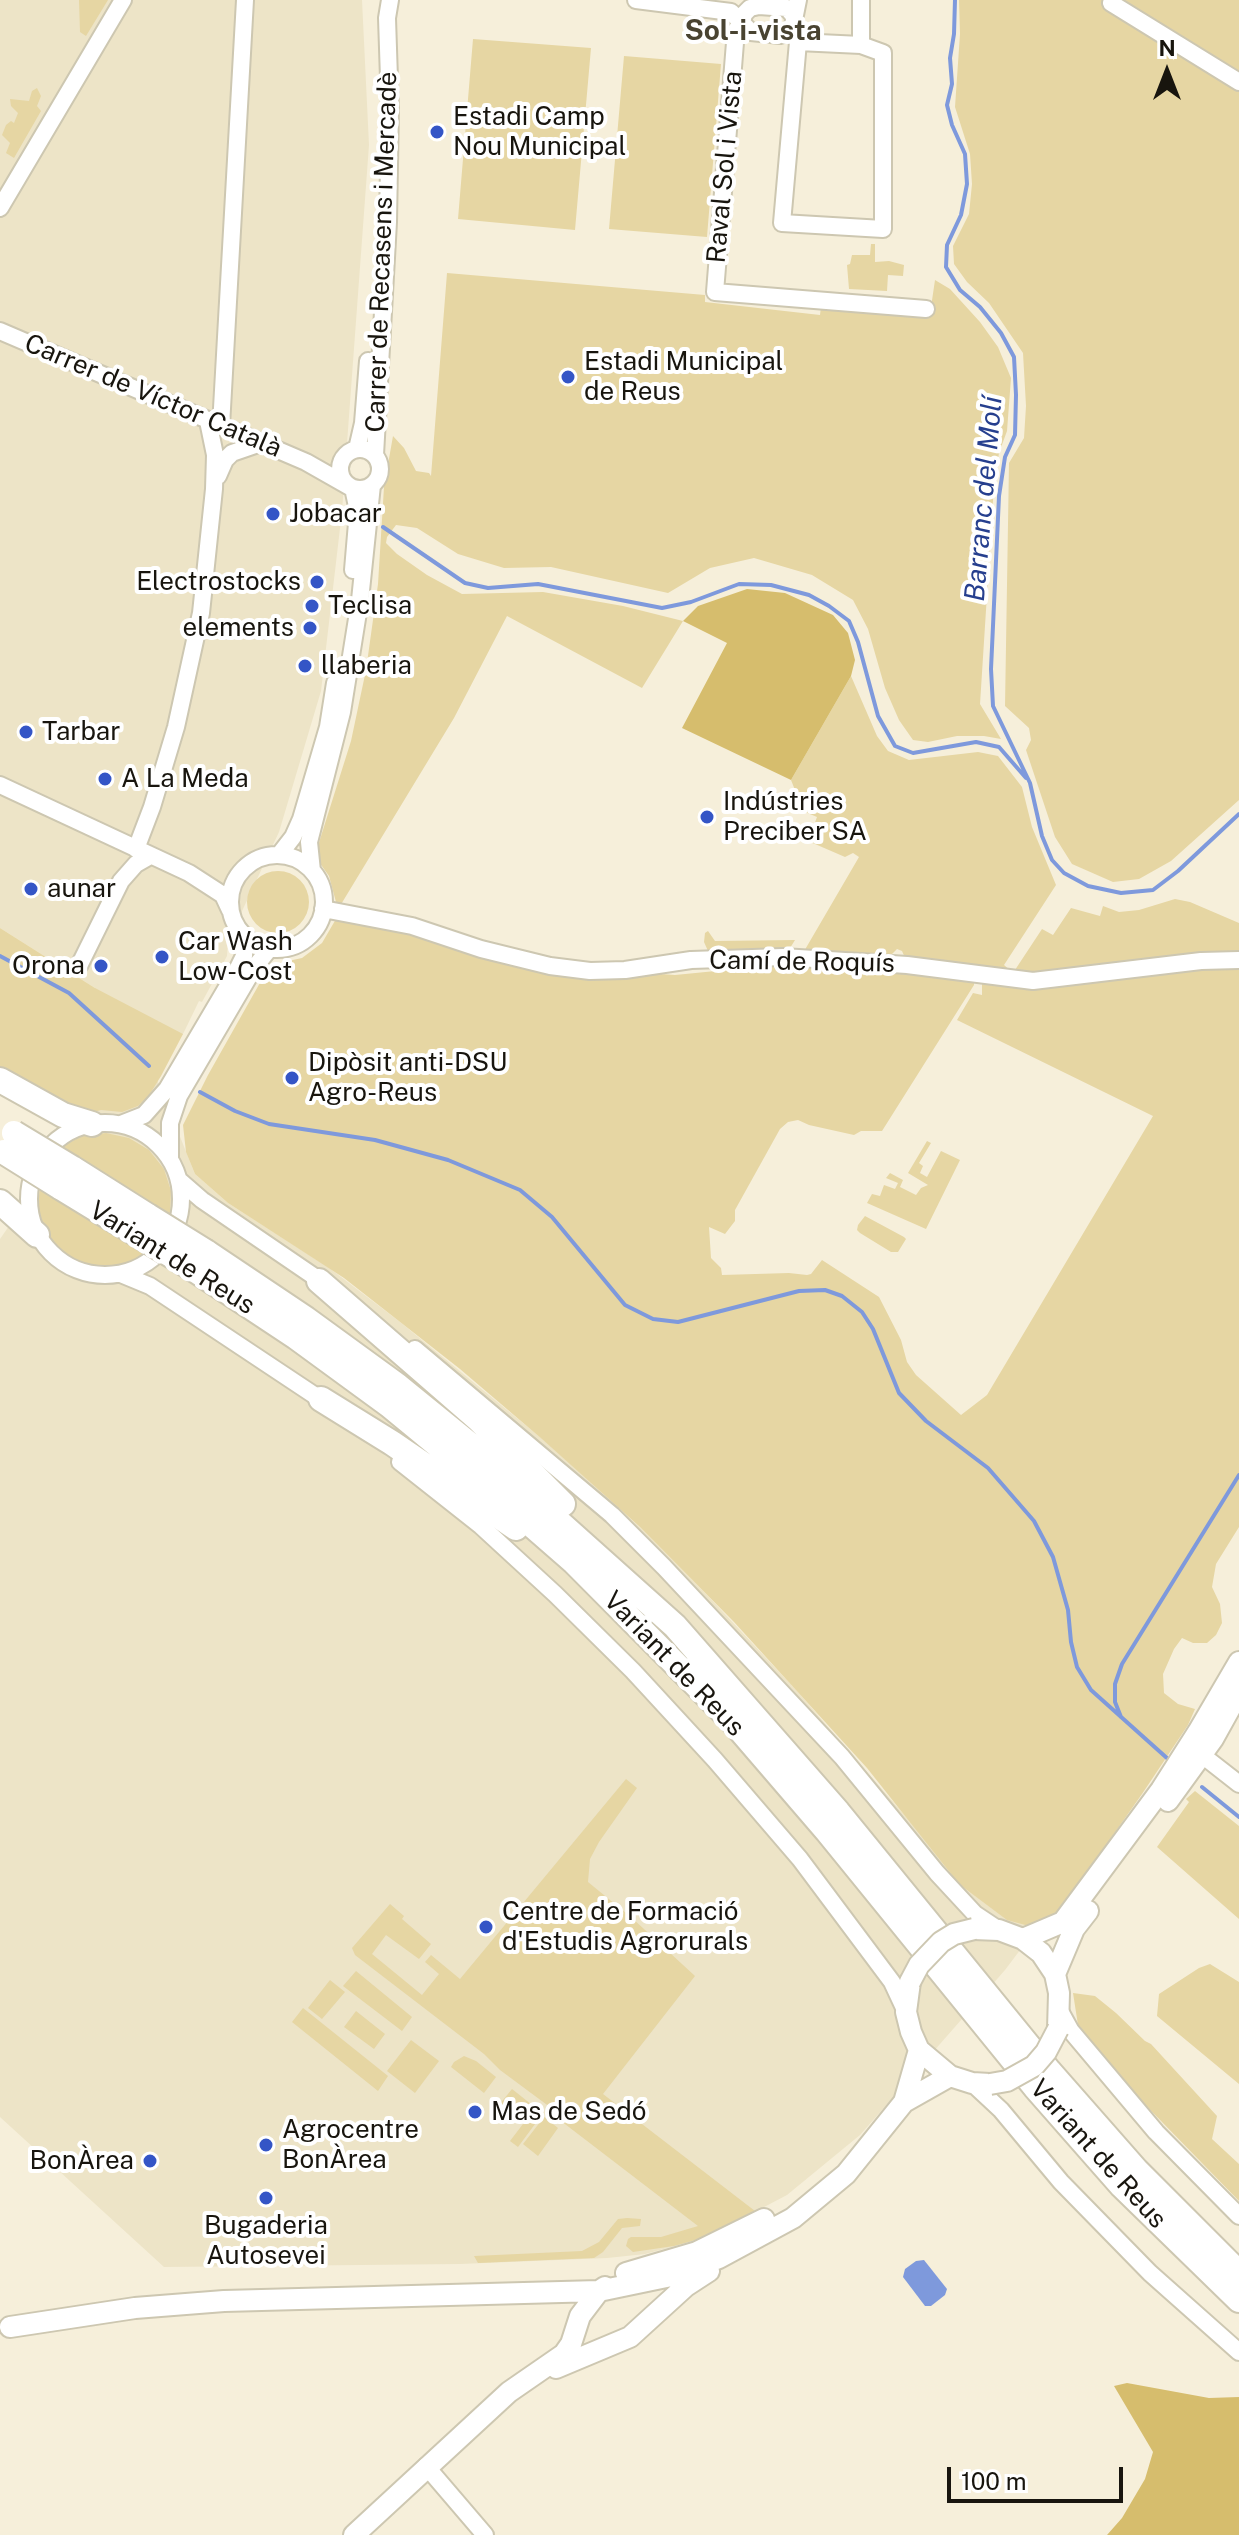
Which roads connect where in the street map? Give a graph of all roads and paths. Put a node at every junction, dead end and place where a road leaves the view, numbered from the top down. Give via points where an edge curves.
1 (123, 0) edge
2 (245, 0) edge
3 (378, 0) edge
4 (390, 0) edge
5 (636, 0) edge
6 (861, 0) edge
7 (664, 1) edge
8 (1111, 3) dead end
9 (748, 10) edge
10 (795, 21) edge
11 (861, 45) junction
12 (1239, 82) edge
13 (0, 208) edge
14 (926, 309) dead end
15 (0, 331) edge
16 (214, 424) junction
17 (261, 443) junction
18 (357, 449) junction
19 (375, 455) junction
20 (306, 462) junction
21 (340, 464) junction
22 (372, 485) junction
23 (352, 487) junction
24 (214, 489) junction
25 (0, 785) edge
26 (119, 841) junction
27 (143, 852) junction
28 (279, 855) junction
29 (244, 869) junction
30 (312, 871) junction
31 (189, 873) junction
32 (121, 881) junction
33 (323, 909) junction
34 (231, 911) junction
35 (245, 938) junction
36 (270, 948) junction
37 (1239, 960) edge
38 (79, 966) dead end
39 (0, 1080) edge
40 (92, 1124) junction
41 (121, 1124) junction
42 (5, 1139) edge
43 (170, 1158) junction
44 (179, 1180) junction
45 (0, 1202) edge
46 (37, 1235) junction
47 (200, 1261) junction
48 (121, 1274) junction
49 (319, 1281) junction
50 (321, 1399) junction
51 (675, 1626) junction
52 (1239, 1662) edge
53 (674, 1663) junction
54 (1239, 1692) edge
55 (1202, 1755) junction
56 (1239, 1784) edge
57 (999, 1930) junction
58 (1023, 1939) junction
59 (1055, 1974) junction
60 (906, 2012) junction
61 (1059, 2020) junction
62 (919, 2050) junction
63 (950, 2076) junction
64 (981, 2083) junction
65 (904, 2102) junction
66 (873, 2139) junction
67 (846, 2174) junction
68 (810, 2189) junction
69 (1239, 2216) edge
70 (1239, 2273) edge
71 (528, 2282) junction
72 (217, 2288) junction
73 (599, 2291) junction
74 (417, 2298) junction
75 (371, 2299) junction
76 (1239, 2300) edge
77 (5, 2328) edge
78 (577, 2330) junction
79 (600, 2351) junction
80 (1239, 2352) edge
81 (509, 2392) junction
82 (426, 2466) junction
83 (354, 2535) edge
84 (485, 2535) edge

1 - 13 street
2 - 16 street
3 - 18 street, Carrer de Recasens i Mercadè via 381,185
4 - 19 street, Carrer de Recasens i Mercadè via 389,179
5 - 7 street
6 - 11 street
7 - 9 street
8 - 12 street
9 - 10 street via 787,8
9 - 10 street via 751,32 780,35
9 - 14 street, Raval Sol i Vista via 736,30 715,292
10 - 11 street
10 - 11 street via 782,223 883,229 883,53
15 - 16 street, Carrer de Víctor Català
16 - 17 street, Carrer de Víctor Català
16 - 24 street
17 - 20 street, Carrer de Víctor Català
17 - 24 street via 225,460
18 - 19 street
18 - 21 street
19 - 22 street via 380,469
20 - 21 street, Carrer de Víctor Català
20 - 23 street, Carrer de Víctor Català
21 - 23 street via 341,477
22 - 23 street
22 - 30 street via 342,712 309,842
23 - 28 street via 358,511 350,605 328,727 301,819
24 - 27 street via 201,613
25 - 26 street
26 - 27 street
26 - 32 street
27 - 31 street
27 - 32 street
28 - 29 street
28 - 30 street
29 - 31 street via 219,881
29 - 34 street via 232,893
30 - 33 street via 322,889
31 - 34 street via 223,895
32 - 38 street
33 - 36 street via 316,928 300,943
33 - 37 street, Camí de Roquís via 412,926 550,966 590,971 783,957 1033,981
34 - 35 street
35 - 36 street
35 - 41 street via 236,972 167,1089 144,1115
36 - 43 street via 179,1096 168,1136
39 - 40 highway via 63,1115
40 - 41 street
40 - 46 street via 57,1140 34,1171 28,1197
41 - 43 street via 149,1136
42 - 47 highway, Variant de Reus, bridge
43 - 44 street
44 - 48 street via 181,1207 167,1245 146,1263
44 - 49 street
45 - 46 highway
46 - 48 street via 69,1267
47 - 51 highway, Variant de Reus via 306,1319 398,1386
47 - 53 highway, Variant de Reus via 480,1480 574,1562
48 - 50 street via 150,1286
49 - 51 highway via 479,1420 654,1591
49 - 57 street via 415,1349 612,1515 833,1746 975,1914
50 - 53 highway via 516,1528
50 - 60 street via 481,1526 633,1671 800,1859 892,1982
51 - 70 highway, Variant de Reus via 838,1812 1049,2071 1136,2170
52 - 58 main road via 1161,1790 1063,1922
53 - 76 highway, Variant de Reus via 817,1819 1122,2186
54 - 55 main road
55 - 56 street
55 - 59 main road via 1074,1929
57 - 58 main road
57 - 60 main road, bridge via 974,1929 941,1942 910,1982
58 - 59 main road
59 - 61 main road
60 - 62 main road
61 - 64 main road, bridge via 1034,2066 1007,2081
61 - 69 street via 1156,2132
62 - 63 main road
62 - 65 main road
63 - 64 main road
63 - 65 main road
64 - 80 street via 1061,2182 1150,2273
65 - 66 main road
66 - 67 main road
66 - 68 main road
67 - 73 main road via 793,2218 719,2258 676,2275
67 - 79 main road via 796,2224 686,2286 630,2337
68 - 71 main road via 776,2213 697,2252 627,2273
68 - 73 main road via 778,2219 716,2251 615,2281
71 - 72 main road
71 - 74 main road via 490,2289 425,2289 413,2294
72 - 75 main road via 230,2295 334,2292
72 - 77 main road via 151,2294
73 - 74 main road
73 - 78 main road via 580,2316
74 - 75 main road
74 - 78 main road via 547,2302 565,2309
75 - 77 main road via 135,2308
78 - 79 main road
78 - 81 main road via 564,2354
79 - 81 main road
81 - 82 main road
82 - 83 main road
82 - 84 street

